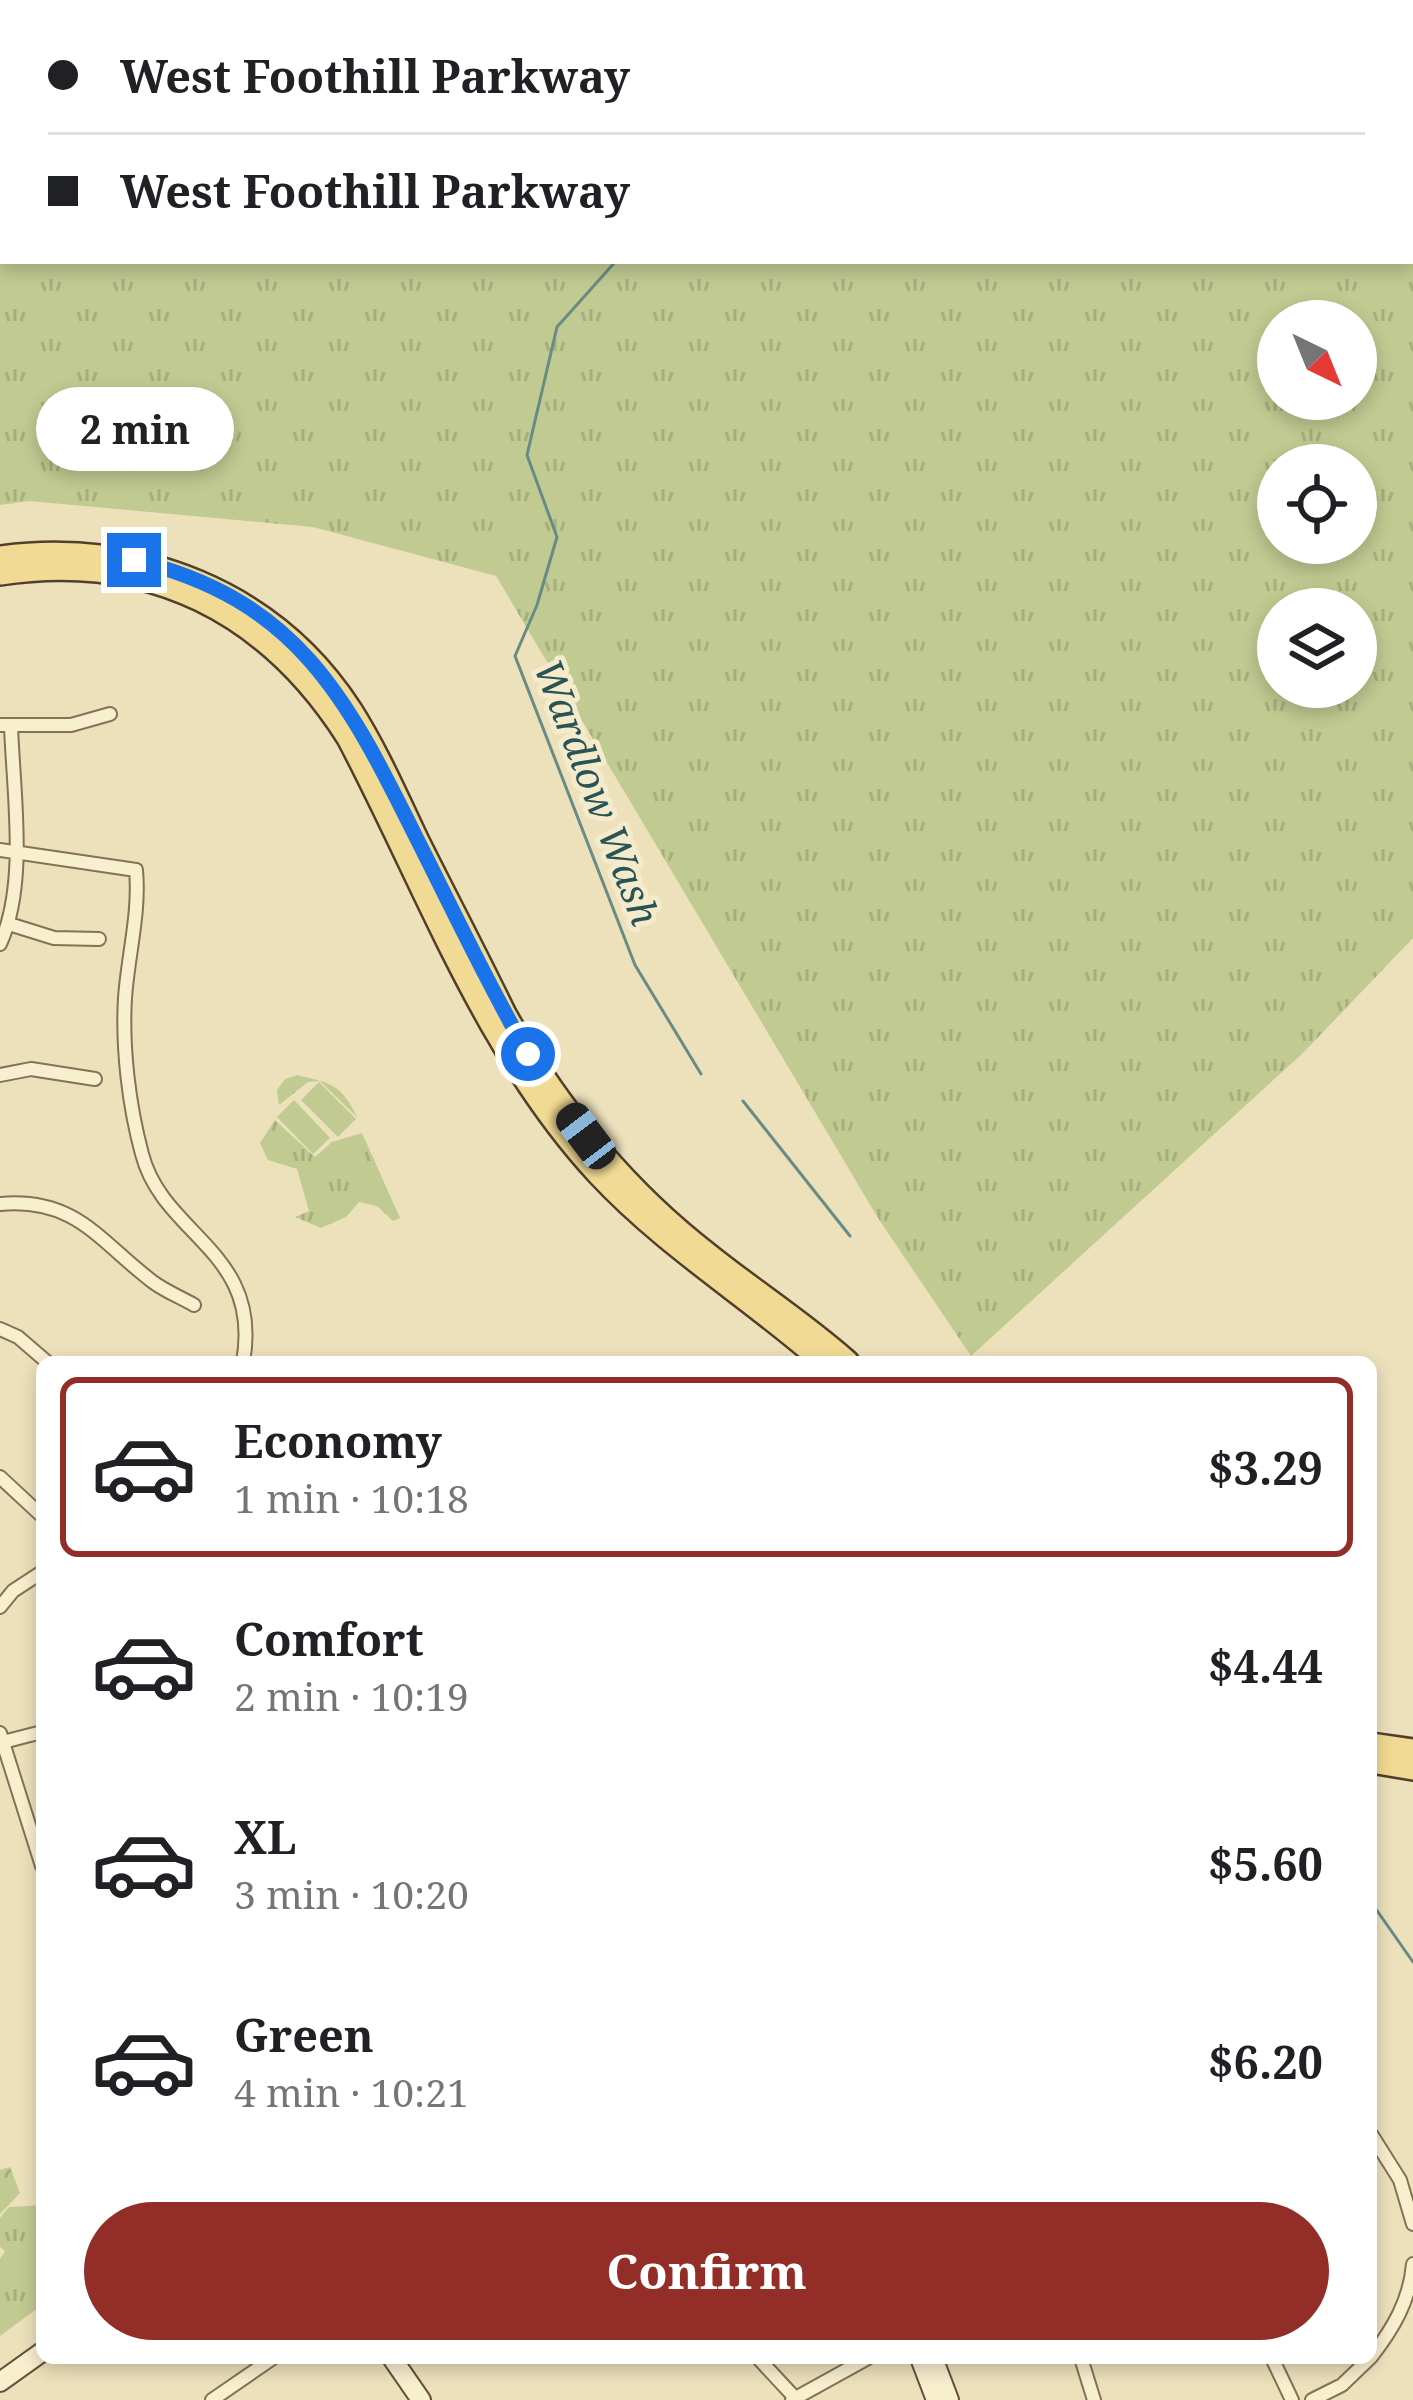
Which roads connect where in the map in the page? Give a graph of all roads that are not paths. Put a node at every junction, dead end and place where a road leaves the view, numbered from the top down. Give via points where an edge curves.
1 (0, 557) edge
2 (0, 574) edge
3 (110, 714) dead end
4 (5, 725) edge
5 (0, 850) edge
6 (16, 850) junction
7 (9, 924) junction
8 (99, 939) dead end
9 (0, 944) edge
10 (0, 1075) edge
11 (95, 1079) dead end
12 (0, 1204) edge
13 (194, 1305) dead end
14 (0, 1329) edge
15 (40, 1356) edge
16 (243, 1356) edge
17 (815, 1356) edge
18 (840, 1356) edge
19 (0, 1477) edge
20 (36, 1510) edge
21 (36, 1576) edge
22 (0, 1606) edge
23 (36, 1733) edge
24 (1, 1738) edge
25 (1377, 1745) edge
26 (1413, 1750) edge
27 (1377, 1763) edge
28 (1413, 1769) edge
29 (36, 1847) edge
30 (1377, 2144) edge
31 (1413, 2224) edge
32 (1413, 2264) edge
33 (1377, 2348) edge
34 (36, 2356) edge
35 (265, 2364) edge
36 (396, 2364) edge
37 (763, 2364) edge
38 (857, 2364) edge
39 (922, 2364) edge
40 (936, 2364) edge
41 (1083, 2364) edge
42 (1275, 2364) edge
43 (1364, 2364) edge
44 (0, 2382) edge
45 (233, 2385) junction
46 (795, 2399) edge
47 (212, 2400) edge
48 (244, 2400) edge
49 (421, 2400) edge
50 (936, 2400) edge
51 (949, 2400) edge
52 (1094, 2400) edge
53 (1292, 2400) edge
54 (1312, 2400) edge

1 - 18 main road via 68,551 167,568 226,594 285,634 350,710 505,1014 586,1136 681,1232
2 - 17 main road via 72,569 141,578 232,616 283,655 348,738 492,1024 556,1124 667,1241
3 - 4 street via 71,725
4 - 6 street
5 - 6 street
6 - 7 street
6 - 16 street via 136,870 124,1001 142,1154 157,1185 228,1269 239,1296
7 - 8 street via 54,938
7 - 9 street
10 - 11 street via 31,1070
12 - 13 street via 41,1205 91,1226 157,1286
14 - 15 street
19 - 20 street
21 - 22 street
23 - 24 street
24 - 29 street
25 - 26 main road
27 - 28 main road
30 - 31 street via 1400,2180
32 - 33 street via 1402,2308
34 - 44 main road
35 - 45 street
36 - 49 main road
37 - 46 street
38 - 46 street
39 - 50 main road
40 - 51 main road
41 - 52 street
42 - 53 street
43 - 54 street
45 - 47 street
45 - 48 street

